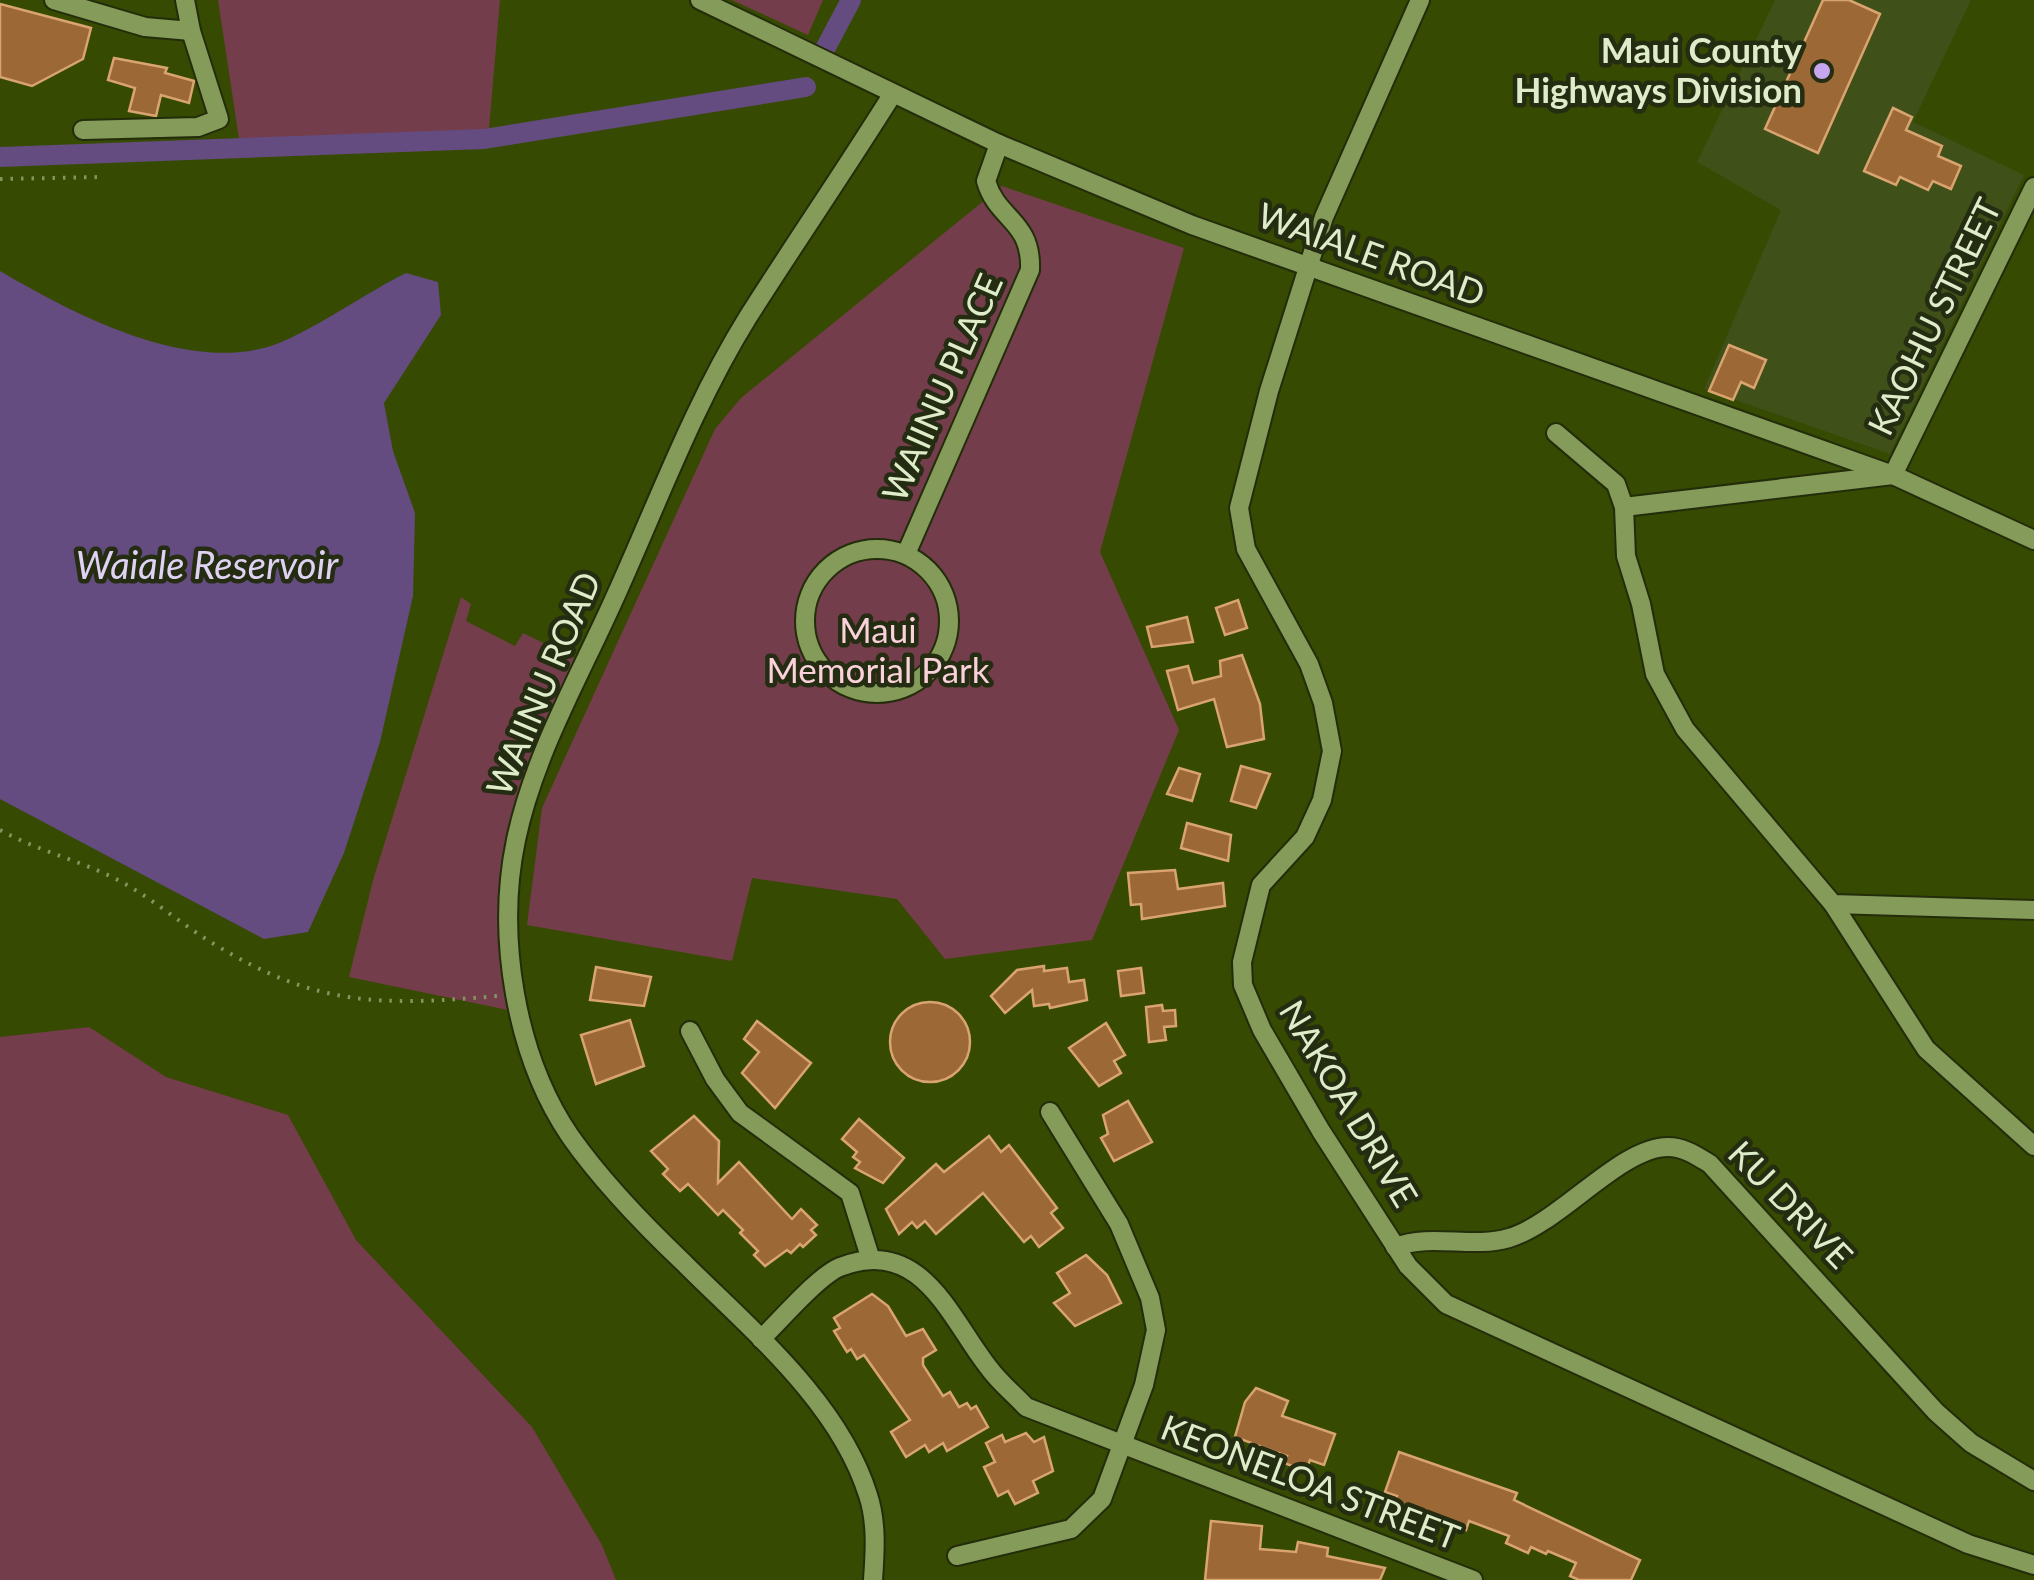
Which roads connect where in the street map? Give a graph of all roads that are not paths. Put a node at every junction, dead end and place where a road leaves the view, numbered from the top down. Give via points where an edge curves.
1 (54, 0) edge
2 (185, 0) edge
3 (700, 0) edge
4 (1420, 0) edge
5 (191, 31) junction
6 (892, 95) junction
7 (83, 130) dead end
8 (1000, 144) junction
9 (2034, 187) edge
10 (1306, 267) junction
11 (1556, 433) dead end
12 (1894, 475) junction
13 (1624, 507) junction
14 (2034, 540) edge
15 (906, 554) junction
16 (1834, 904) junction
17 (2034, 910) edge
18 (690, 1031) dead end
19 (1050, 1112) dead end
20 (2034, 1146) edge
21 (1395, 1247) junction
22 (871, 1260) junction
23 (761, 1340) junction
24 (1123, 1447) junction
25 (2034, 1481) edge
26 (957, 1556) dead end
27 (2034, 1565) edge
28 (874, 1580) edge
29 (1473, 1580) edge

1 - 5 street via 145,27
2 - 5 street
3 - 6 street, WAIALE ROAD
4 - 10 street, NAKOA DRIVE
5 - 7 street via 218,119 198,128
6 - 8 street, WAIALE ROAD
6 - 23 street, WAIINU ROAD via 738,336 693,420 551,734 516,838 508,900 517,994 533,1057 567,1131 613,1190
8 - 10 street, WAIALE ROAD
8 - 15 street, WAIINU PLACE via 986,181 992,199 1024,232 1030,270
9 - 12 street, KAOHU STREET
10 - 12 street, WAIALE ROAD
10 - 21 street, NAKOA DRIVE via 1239,508 1246,549 1309,664 1332,751 1322,800 1305,837 1261,885 1246,935 1244,985 1282,1064
11 - 13 street via 1616,484
12 - 13 street
12 - 14 street, WAIALE ROAD
13 - 16 street via 1626,556 1666,698 1685,730
15 - 15 street, WAIINU PLACE via 878,548 850,554 826,569 810,592 804,621 810,649 825,673 849,689 876,695 904,690 928,674 945,650 946,594 930,570
16 - 17 street
16 - 20 street via 1926,1050
18 - 22 street via 740,1113 850,1193
19 - 24 street via 1119,1224 1150,1298 1156,1330
21 - 25 street, KU DRIVE via 1429,1238 1506,1239 1629,1159 1660,1148 1689,1151 1710,1164 1936,1412 1970,1443
21 - 27 street, NAKOA DRIVE via 1446,1304 1968,1544
22 - 23 street via 837,1268
22 - 24 street, KEONELOA STREET via 897,1265 932,1286 991,1372 1026,1407
23 - 28 street, WAIINU ROAD via 824,1411 856,1464 869,1498
24 - 26 street via 1102,1499 1071,1530
24 - 29 street, KEONELOA STREET

